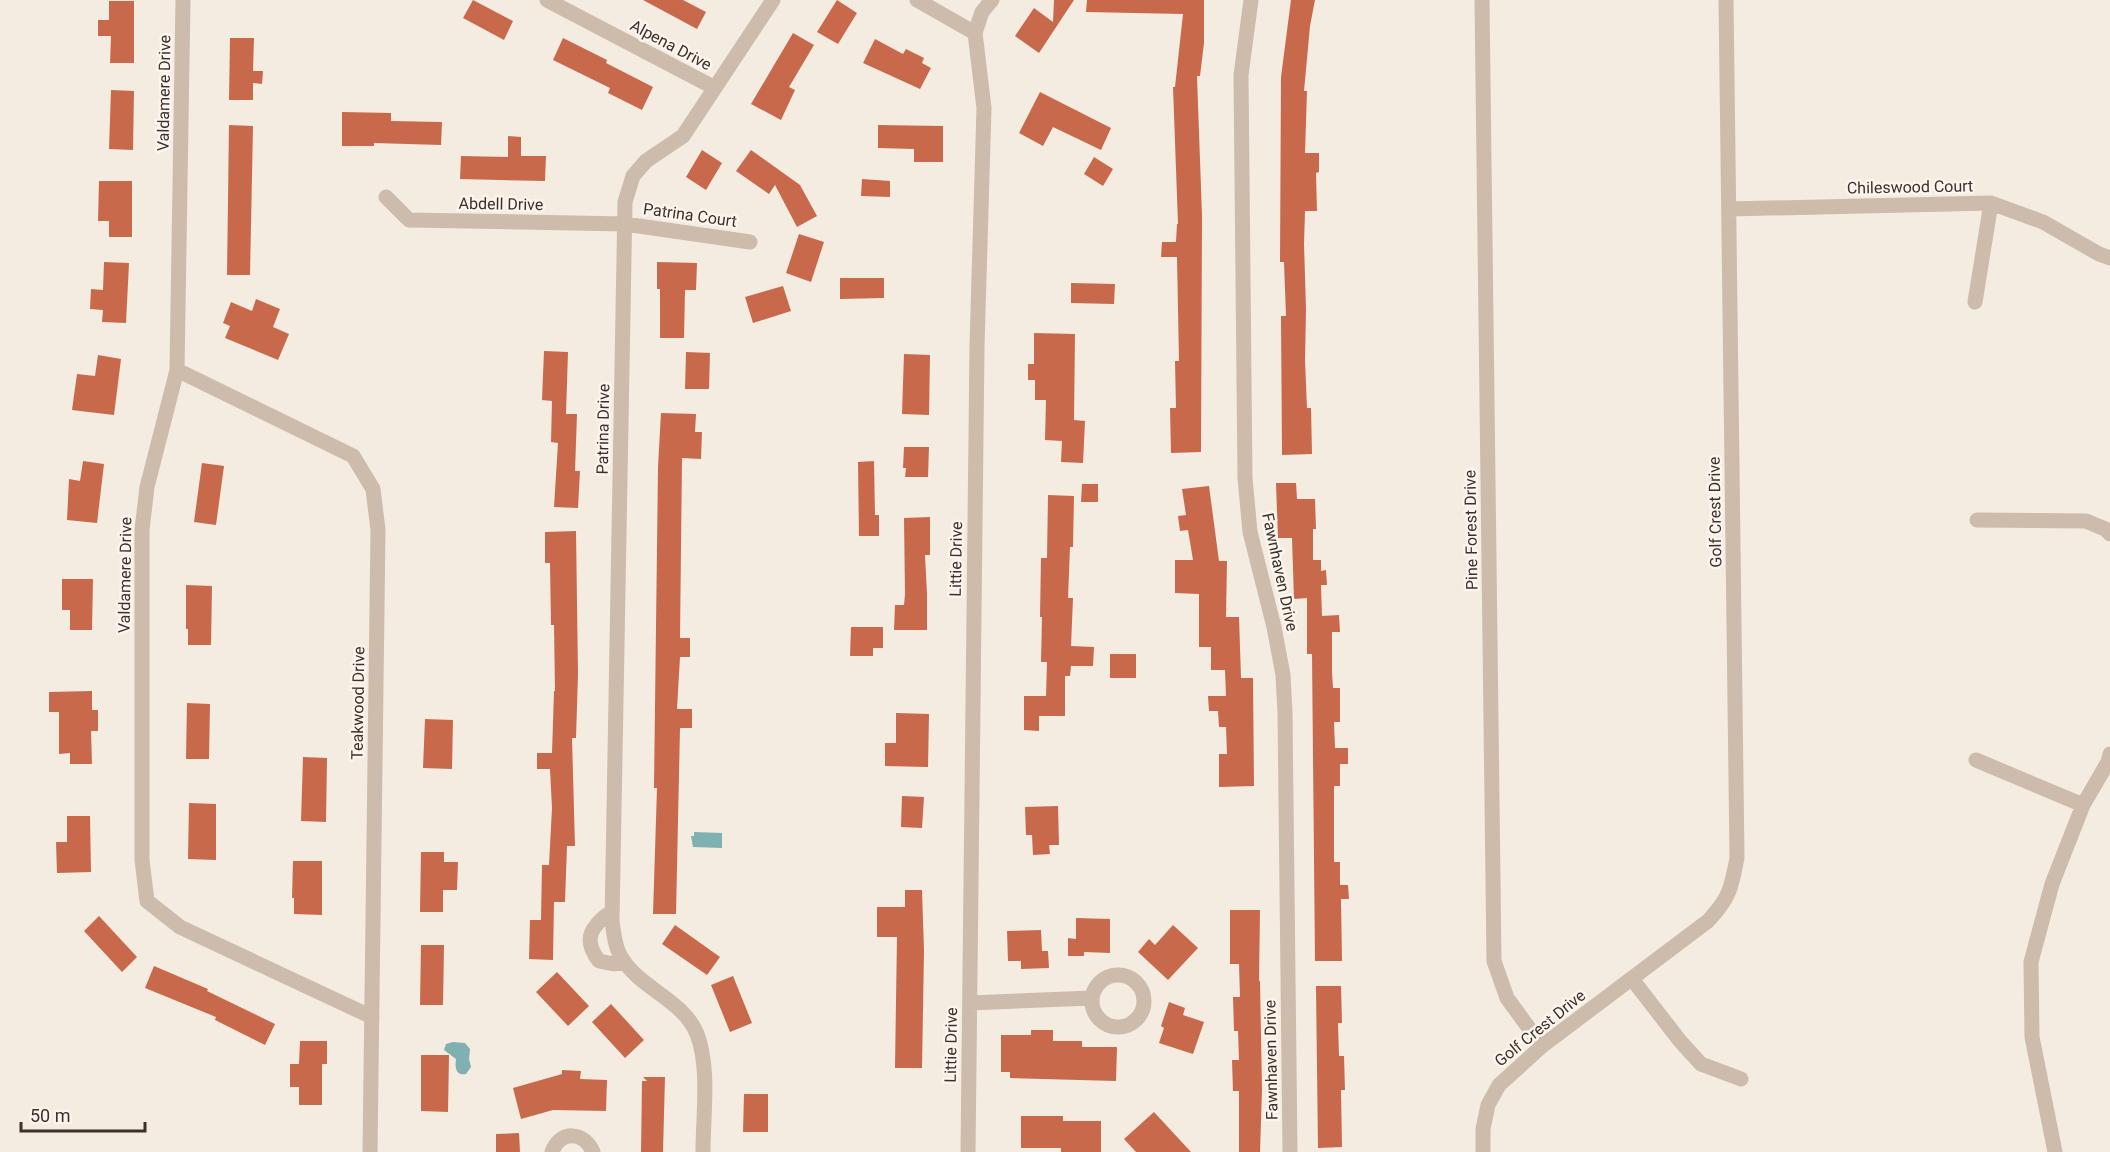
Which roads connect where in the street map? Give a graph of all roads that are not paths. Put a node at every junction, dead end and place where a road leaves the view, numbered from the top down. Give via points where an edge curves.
1 (183, 0) edge
2 (547, 0) edge
3 (773, 0) edge
4 (916, 0) edge
5 (992, 0) edge
6 (1251, 0) edge
7 (1482, 0) edge
8 (1726, 0) edge
9 (975, 33) junction
10 (715, 88) junction
11 (386, 197) dead end
12 (1991, 203) junction
13 (1729, 209) junction
14 (625, 224) junction
15 (750, 242) dead end
16 (2110, 258) edge
17 (1975, 302) dead end
18 (177, 370) junction
19 (1977, 520) dead end
20 (2110, 534) edge
21 (2110, 754) edge
22 (1976, 760) dead end
23 (2083, 805) junction
24 (612, 911) junction
25 (624, 962) junction
26 (1632, 979) junction
27 (1092, 998) dead end
28 (970, 1003) junction
29 (372, 1017) junction
30 (1542, 1047) junction
31 (1741, 1079) dead end
32 (370, 1152) edge
33 (552, 1152) edge
34 (593, 1152) edge
35 (703, 1152) edge
36 (968, 1152) edge
37 (1290, 1152) edge
38 (1483, 1152) edge
39 (2055, 1152) edge

1 - 18 street, Valdamere Drive
2 - 10 street, Alpena Drive
3 - 10 street, Patrina Drive
4 - 9 street
5 - 9 street via 982,12
6 - 37 street, Fawnhaven Drive via 1241,75 1245,478 1250,532 1283,675
7 - 30 street, Pine Forest Drive via 1494,961 1508,998
8 - 13 street, Golf Crest Drive
9 - 28 street, Littie Drive via 984,108 977,346
10 - 14 street, Patrina Drive via 683,136 646,161 633,176 625,202
11 - 14 street, Abdell Drive via 409,220
12 - 13 street, Chileswood Court
12 - 16 street via 2043,222
12 - 17 street, Chileswood Court
13 - 26 street, Golf Crest Drive via 1737,858 1724,903 1708,921
14 - 15 street, Patrina Court
14 - 24 street, Patrina Drive
18 - 29 street, Teakwood Drive via 353,456 374,489 378,530
18 - 29 street, Valdamere Drive via 152,467 142,530 142,860 147,901 180,927
19 - 20 street via 2086,521
21 - 23 street
22 - 23 street
23 - 39 street via 2052,884 2031,962 2032,1037
24 - 25 street, Patrina Drive via 617,948
24 - 25 street via 591,932 590,944 600,961
25 - 35 street, Patrina Drive via 675,1006 697,1034 704,1063
26 - 30 street, Golf Crest Drive
26 - 31 street via 1701,1064
27 - 28 street
28 - 36 street, Littie Drive
29 - 32 street, Teakwood Drive
30 - 38 street, Golf Crest Drive via 1499,1085 1488,1105
33 - 34 street via 560,1140 576,1136 584,1139

